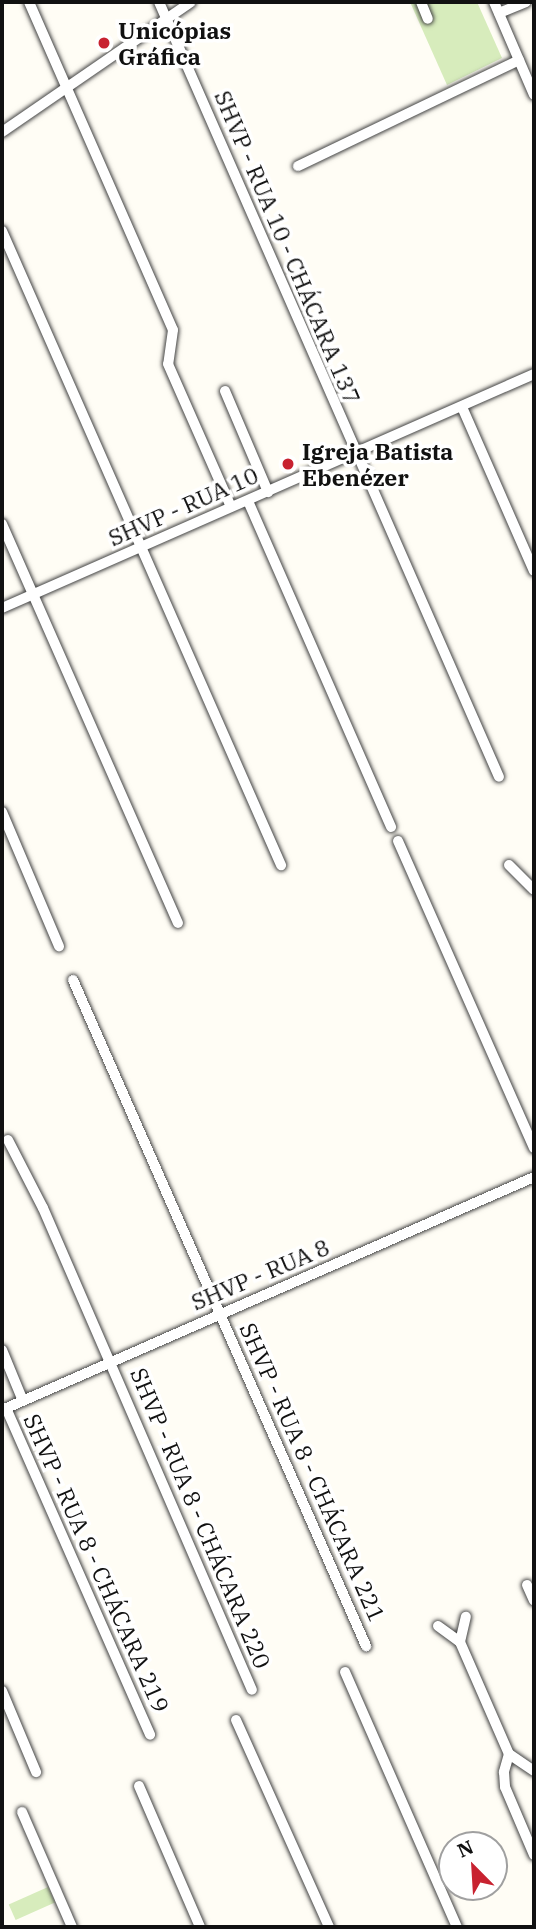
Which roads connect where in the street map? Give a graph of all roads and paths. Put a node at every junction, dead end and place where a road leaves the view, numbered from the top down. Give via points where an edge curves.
1 (29, 2) edge
2 (159, 2) edge
3 (191, 2) edge
4 (421, 2) edge
5 (494, 2) edge
6 (526, 2) edge
7 (499, 13) junction
8 (167, 18) junction
9 (428, 19) dead end
10 (519, 60) junction
11 (66, 88) junction
12 (534, 95) edge
13 (2, 132) edge
14 (298, 166) dead end
15 (2, 231) edge
16 (534, 374) edge
17 (225, 391) dead end
18 (462, 407) junction
19 (355, 453) junction
20 (268, 492) junction
21 (248, 501) junction
22 (232, 508) junction
23 (2, 524) edge
24 (142, 547) junction
25 (534, 570) edge
26 (33, 595) junction
27 (2, 608) edge
28 (499, 777) dead end
29 (2, 812) edge
30 (391, 827) dead end
31 (398, 841) dead end
32 (281, 865) dead end
33 (509, 865) dead end
34 (534, 890) edge
35 (178, 923) dead end
36 (59, 946) dead end
37 (73, 980) dead end
38 (8, 1140) dead end
39 (534, 1148) edge
40 (534, 1177) edge
41 (221, 1314) junction
42 (2, 1350) edge
43 (110, 1362) junction
44 (23, 1401) junction
45 (4, 1409) edge
46 (527, 1585) dead end
47 (534, 1601) edge
48 (466, 1616) dead end
49 (438, 1626) dead end
50 (460, 1642) junction
51 (366, 1646) dead end
52 (345, 1672) dead end
53 (252, 1690) dead end
54 (2, 1691) edge
55 (236, 1720) dead end
56 (150, 1735) dead end
57 (509, 1754) junction
58 (534, 1771) edge
59 (36, 1772) dead end
60 (139, 1786) dead end
61 (22, 1812) dead end
62 (534, 1855) edge
63 (72, 1927) edge
64 (200, 1927) edge
65 (329, 1927) edge
66 (457, 1927) edge

1 - 11 street
2 - 8 street, SHVP - RUA 10 - CHÁCARA 137
3 - 8 street
4 - 9 street
5 - 7 street
6 - 7 street
7 - 10 street
8 - 11 street
8 - 19 street, SHVP - RUA 10 - CHÁCARA 137
10 - 12 street
10 - 14 street
11 - 13 street
11 - 22 street via 173,330 168,364
15 - 24 street
16 - 18 street, SHVP - RUA 10
17 - 20 street
18 - 19 street, SHVP - RUA 10
18 - 25 street
19 - 20 street, SHVP - RUA 10
19 - 28 street, SHVP - RUA 10 - CHÁCARA 137
20 - 21 street, SHVP - RUA 10
21 - 22 street, SHVP - RUA 10
21 - 30 street
22 - 24 street, SHVP - RUA 10
23 - 26 street
24 - 26 street, SHVP - RUA 10
24 - 32 street
26 - 27 street, SHVP - RUA 10
26 - 35 street
29 - 36 street
31 - 39 street
33 - 34 street
37 - 41 street, SHVP - RUA 8 - CHÁCARA 221
38 - 43 street, SHVP - RUA 8 - CHÁCARA 220
40 - 41 street, SHVP - RUA 8
41 - 43 street, SHVP - RUA 8
41 - 51 street, SHVP - RUA 8 - CHÁCARA 221
42 - 44 street
43 - 44 street, SHVP - RUA 8
43 - 53 street, SHVP - RUA 8 - CHÁCARA 220
44 - 45 street, SHVP - RUA 8
45 - 56 street, SHVP - RUA 8 - CHÁCARA 219
46 - 47 street
48 - 50 street
49 - 50 street
50 - 57 street
52 - 66 street
54 - 59 street
55 - 65 street
57 - 58 street
57 - 62 street via 505,1787
60 - 64 street
61 - 63 street

